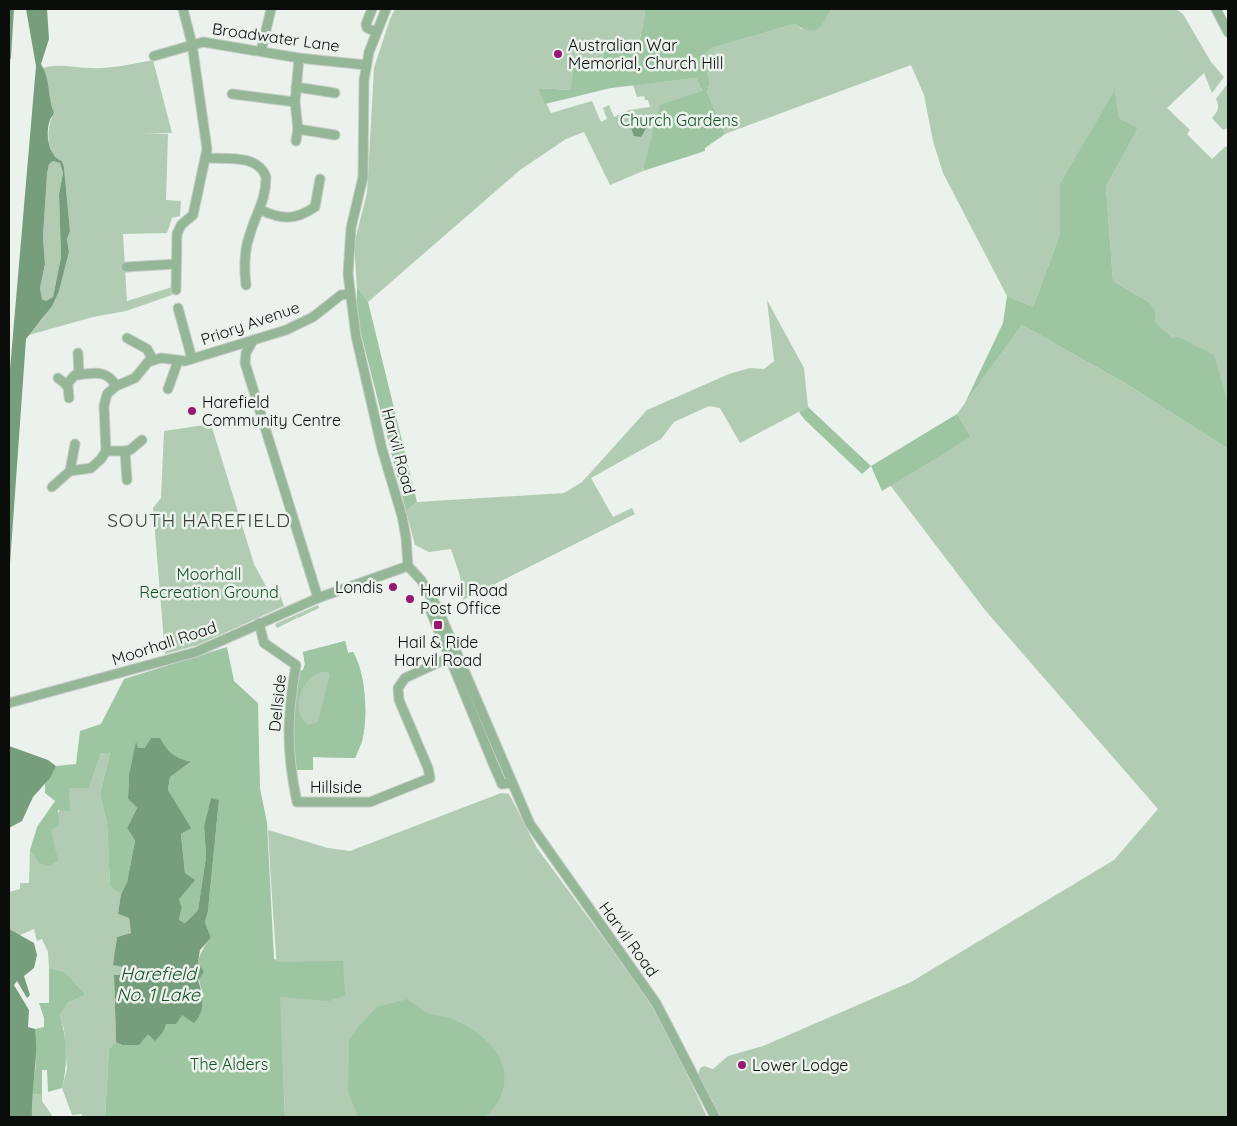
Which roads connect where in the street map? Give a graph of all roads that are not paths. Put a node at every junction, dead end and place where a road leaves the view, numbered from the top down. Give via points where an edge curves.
1 (183, 9) edge
2 (271, 9) edge
3 (372, 9) edge
4 (386, 9) edge
5 (1216, 9) edge
6 (376, 32) junction
7 (1228, 32) edge
8 (192, 44) junction
9 (261, 51) junction
10 (154, 56) dead end
11 (300, 58) junction
12 (366, 65) junction
13 (296, 87) junction
14 (335, 93) dead end
15 (232, 94) dead end
16 (295, 102) junction
17 (298, 129) junction
18 (335, 134) dead end
19 (296, 142) dead end
20 (206, 158) junction
21 (320, 179) dead end
22 (261, 210) junction
23 (142, 255) dead end
24 (176, 264) junction
25 (143, 266) junction
26 (126, 267) dead end
27 (246, 285) dead end
28 (176, 290) dead end
29 (350, 294) junction
30 (178, 308) dead end
31 (127, 338) dead end
32 (253, 340) junction
33 (224, 348) junction
34 (78, 353) dead end
35 (192, 359) junction
36 (153, 360) junction
37 (245, 360) junction
38 (178, 361) junction
39 (79, 375) junction
40 (58, 378) dead end
41 (66, 385) junction
42 (116, 386) junction
43 (168, 389) dead end
44 (69, 398) dead end
45 (142, 440) dead end
46 (75, 444) dead end
47 (106, 451) junction
48 (125, 451) junction
49 (70, 471) junction
50 (127, 480) dead end
51 (52, 487) dead end
52 (408, 566) junction
53 (318, 598) junction
54 (259, 623) junction
55 (453, 656) junction
56 (9, 703) edge
57 (297, 802) joint
58 (715, 1117) edge

1 - 8 street
2 - 9 street
3 - 6 street via 366,24
4 - 6 street, Harvil Road
5 - 7 street
6 - 12 street, Harvil Road
8 - 9 street, Broadwater Lane via 218,43
8 - 10 street, Broadwater Lane
8 - 20 street
9 - 11 street, Broadwater Lane
11 - 12 street, Broadwater Lane
11 - 13 street
12 - 29 street, Harvil Road via 362,98 363,176 349,242
13 - 14 street
13 - 16 street
15 - 16 street
16 - 17 street
17 - 18 street
17 - 19 street
20 - 22 street via 249,160 259,165 266,177
20 - 24 street via 193,214 180,225 177,234
21 - 22 street via 317,204 301,215 280,218
22 - 27 street via 248,241
23 - 25 street
24 - 25 street
24 - 28 street
25 - 26 street
29 - 32 street, Priory Avenue via 340,295 300,325
29 - 52 street, Harvil Road via 356,336 382,449 403,522
30 - 35 street
31 - 36 street via 146,349
32 - 33 street, Priory Avenue
32 - 37 street
33 - 35 street, Priory Avenue
33 - 37 street
34 - 39 street
35 - 38 street, Priory Avenue
36 - 38 street, Priory Avenue
36 - 42 street via 135,378
37 - 53 street
38 - 43 street
39 - 41 street via 73,376
39 - 42 street via 108,375
40 - 41 street
41 - 44 street
42 - 47 street via 105,399
45 - 48 street
46 - 49 street
47 - 48 street
47 - 49 street via 91,468
48 - 50 street
49 - 51 street
52 - 53 street, Moorhall Road
52 - 55 street, Harvil Road via 421,580 437,607 431,612
53 - 54 street, Moorhall Road
54 - 56 street, Moorhall Road via 180,657
54 - 57 street, Dellside via 264,643 296,665 287,733
55 - 57 street, Hillside via 404,678 397,691 430,778 370,802
55 - 58 street, Harvil Road via 501,782 505,785 512,783 530,824 545,847 656,1002

